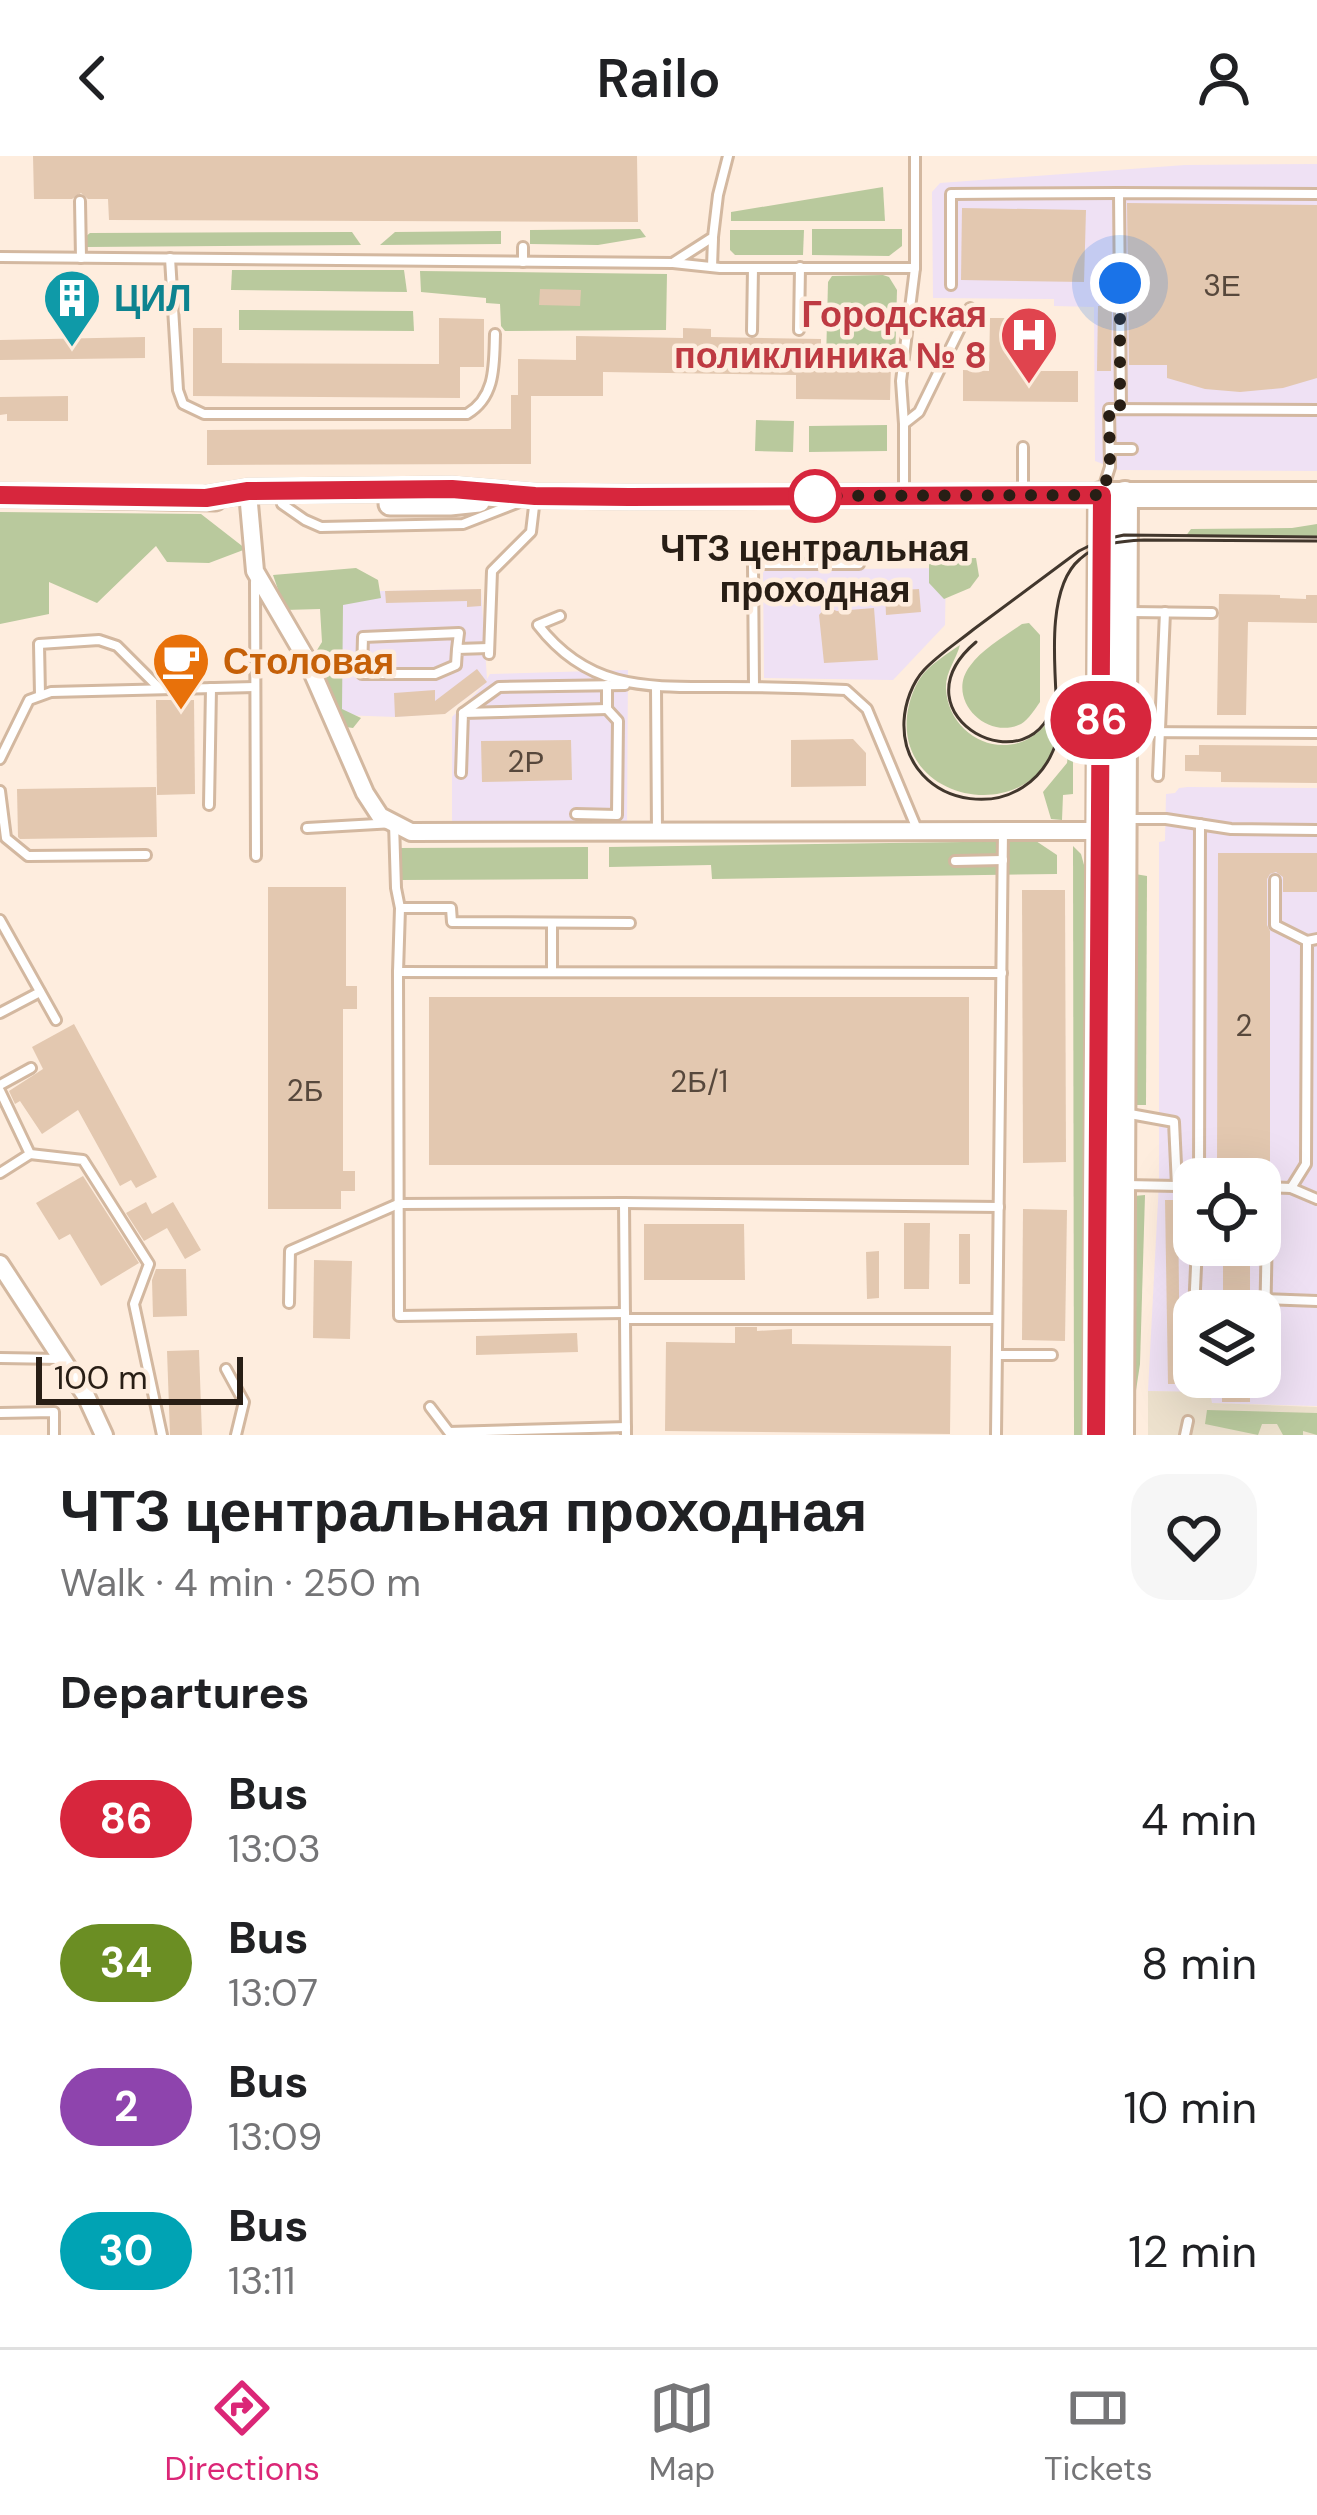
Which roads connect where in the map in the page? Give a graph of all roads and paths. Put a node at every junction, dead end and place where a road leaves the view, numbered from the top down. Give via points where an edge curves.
1 (728, 156) edge
2 (915, 156) edge
3 (1119, 193) junction
4 (1317, 194) edge
5 (80, 200) dead end
6 (713, 237) junction
7 (523, 248) dead end
8 (0, 257) edge
9 (81, 258) junction
10 (170, 258) junction
11 (523, 262) junction
12 (673, 263) junction
13 (712, 267) junction
14 (800, 267) junction
15 (752, 268) junction
16 (915, 268) junction
17 (951, 285) dead end
18 (970, 308) dead end
19 (800, 330) dead end
20 (752, 332) dead end
21 (495, 334) dead end
22 (1120, 409) junction
23 (1317, 410) edge
24 (904, 424) junction
25 (1023, 447) dead end
26 (1110, 449) junction
27 (1132, 449) dead end
28 (1110, 467) junction
29 (0, 495) edge
30 (1113, 495) junction
31 (1317, 495) edge
32 (535, 496) junction
33 (904, 496) junction
34 (1023, 496) junction
35 (256, 498) junction
36 (297, 503) junction
37 (859, 564) dead end
38 (254, 571) junction
39 (1124, 612) junction
40 (1166, 612) junction
41 (1212, 613) dead end
42 (560, 616) dead end
43 (457, 649) junction
44 (607, 685) junction
45 (639, 685) junction
46 (255, 687) junction
47 (656, 687) junction
48 (754, 687) junction
49 (211, 688) junction
50 (160, 689) junction
51 (40, 696) junction
52 (607, 709) junction
53 (463, 713) junction
54 (1124, 732) junction
55 (1159, 732) junction
56 (1317, 733) edge
57 (0, 759) edge
58 (461, 773) dead end
59 (1158, 776) dead end
60 (0, 791) edge
61 (209, 805) dead end
62 (576, 814) dead end
63 (394, 823) junction
64 (1200, 824) junction
65 (1115, 827) junction
66 (308, 828) dead end
67 (917, 830) junction
68 (1004, 830) junction
69 (1317, 830) edge
70 (657, 833) junction
71 (146, 855) dead end
72 (256, 856) dead end
73 (1003, 860) junction
74 (955, 861) dead end
75 (1275, 880) dead end
76 (400, 908) junction
77 (552, 922) junction
78 (1, 923) edge
79 (630, 923) dead end
80 (1312, 940) edge
81 (398, 971) junction
82 (552, 972) junction
83 (1002, 973) junction
84 (40, 992) junction
85 (0, 1013) edge
86 (56, 1020) dead end
87 (31, 1068) dead end
88 (0, 1088) edge
89 (1122, 1113) junction
90 (30, 1154) junction
91 (1176, 1158) edge
92 (1196, 1158) edge
93 (0, 1173) edge
94 (1122, 1184) junction
95 (1173, 1186) edge
96 (1281, 1188) edge
97 (1291, 1188) junction
98 (1317, 1199) edge
99 (624, 1203) junction
100 (398, 1204) junction
101 (999, 1207) junction
102 (0, 1264) edge
103 (1281, 1300) edge
104 (1317, 1301) edge
105 (289, 1303) dead end
106 (625, 1316) junction
107 (998, 1319) junction
108 (997, 1355) junction
109 (1052, 1355) dead end
110 (0, 1358) edge
111 (62, 1359) junction
112 (226, 1369) dead end
113 (430, 1407) dead end
114 (0, 1413) edge
115 (1188, 1421) dead end
116 (626, 1431) edge
117 (54, 1435) edge
118 (104, 1435) edge
119 (162, 1435) edge
120 (236, 1435) edge
121 (995, 1435) edge
122 (1096, 1435) edge
123 (1121, 1435) edge
124 (1185, 1435) edge

1 - 6 lane
2 - 16 lane
3 - 4 lane
3 - 17 lane via 950,194
3 - 22 lane
5 - 9 lane
6 - 12 lane
6 - 13 lane
7 - 11 lane
8 - 9 lane
9 - 10 lane
10 - 11 lane
10 - 21 lane via 178,390 183,404 204,414 467,414 490,391
11 - 12 lane
12 - 13 lane
13 - 15 lane
14 - 15 lane
14 - 16 lane
14 - 19 lane
15 - 20 lane
16 - 24 lane via 901,380
18 - 24 lane via 919,412
22 - 23 lane
22 - 26 lane via 1109,409
24 - 33 lane
25 - 34 lane
26 - 27 lane
26 - 28 lane
28 - 30 lane
28 - 30 lane
29 - 35 street
30 - 31 main road
30 - 34 street
30 - 39 main road
30 - 65 main road
32 - 33 street
32 - 36 street
32 - 36 lane via 463,524 321,526 305,520
32 - 43 lane via 531,532 492,571 489,651
33 - 34 street
35 - 36 street
35 - 38 street
37 - 48 lane via 753,564
38 - 46 lane
38 - 63 street via 307,660 365,793
39 - 40 lane
39 - 54 main road
40 - 41 lane
40 - 55 lane
42 - 45 lane via 538,625 568,658
43 - 43 lane via 459,633 364,637 362,674 435,674 456,665
44 - 45 lane
44 - 52 lane
44 - 53 lane via 499,687
45 - 47 lane
46 - 49 lane
46 - 72 lane
47 - 48 lane
47 - 70 lane
48 - 67 lane via 846,690 867,709
49 - 50 lane
49 - 61 lane
50 - 51 lane
50 - 51 lane via 117,646 99,640 39,644
51 - 57 lane via 29,700
52 - 53 lane
52 - 62 lane via 618,721 617,815
53 - 58 lane
54 - 55 lane
54 - 65 main road
55 - 56 lane
55 - 59 lane
60 - 71 lane via 6,838 28,856
63 - 66 lane
63 - 70 street via 411,832
63 - 76 lane
64 - 65 lane via 1166,819
64 - 69 lane
64 - 92 lane
65 - 68 street
65 - 89 main road
65 - 122 main road
67 - 68 street
67 - 70 street
68 - 73 lane
73 - 74 lane
73 - 83 lane
75 - 80 lane via 1275,926
76 - 77 lane via 452,908 452,922
76 - 81 lane
77 - 79 lane
77 - 82 lane
78 - 84 lane
80 - 97 lane via 1306,1165
81 - 82 lane
81 - 100 lane
82 - 83 lane
83 - 101 lane
84 - 85 lane
84 - 86 lane
87 - 88 lane
88 - 90 lane
89 - 91 lane via 1174,1122
89 - 94 main road
90 - 93 lane
90 - 119 lane via 83,1160 148,1264 134,1304
94 - 95 lane
94 - 123 main road
96 - 97 lane
97 - 98 lane
99 - 100 lane
99 - 101 lane
99 - 106 lane
100 - 105 lane via 290,1251
100 - 106 lane via 399,1316
101 - 107 lane
102 - 111 street
103 - 104 lane
106 - 107 lane
106 - 116 lane
107 - 108 lane
108 - 109 lane
108 - 121 lane
110 - 111 lane
111 - 118 street
112 - 120 lane via 244,1402
113 - 116 lane via 449,1432
114 - 117 lane via 54,1412
115 - 124 lane

